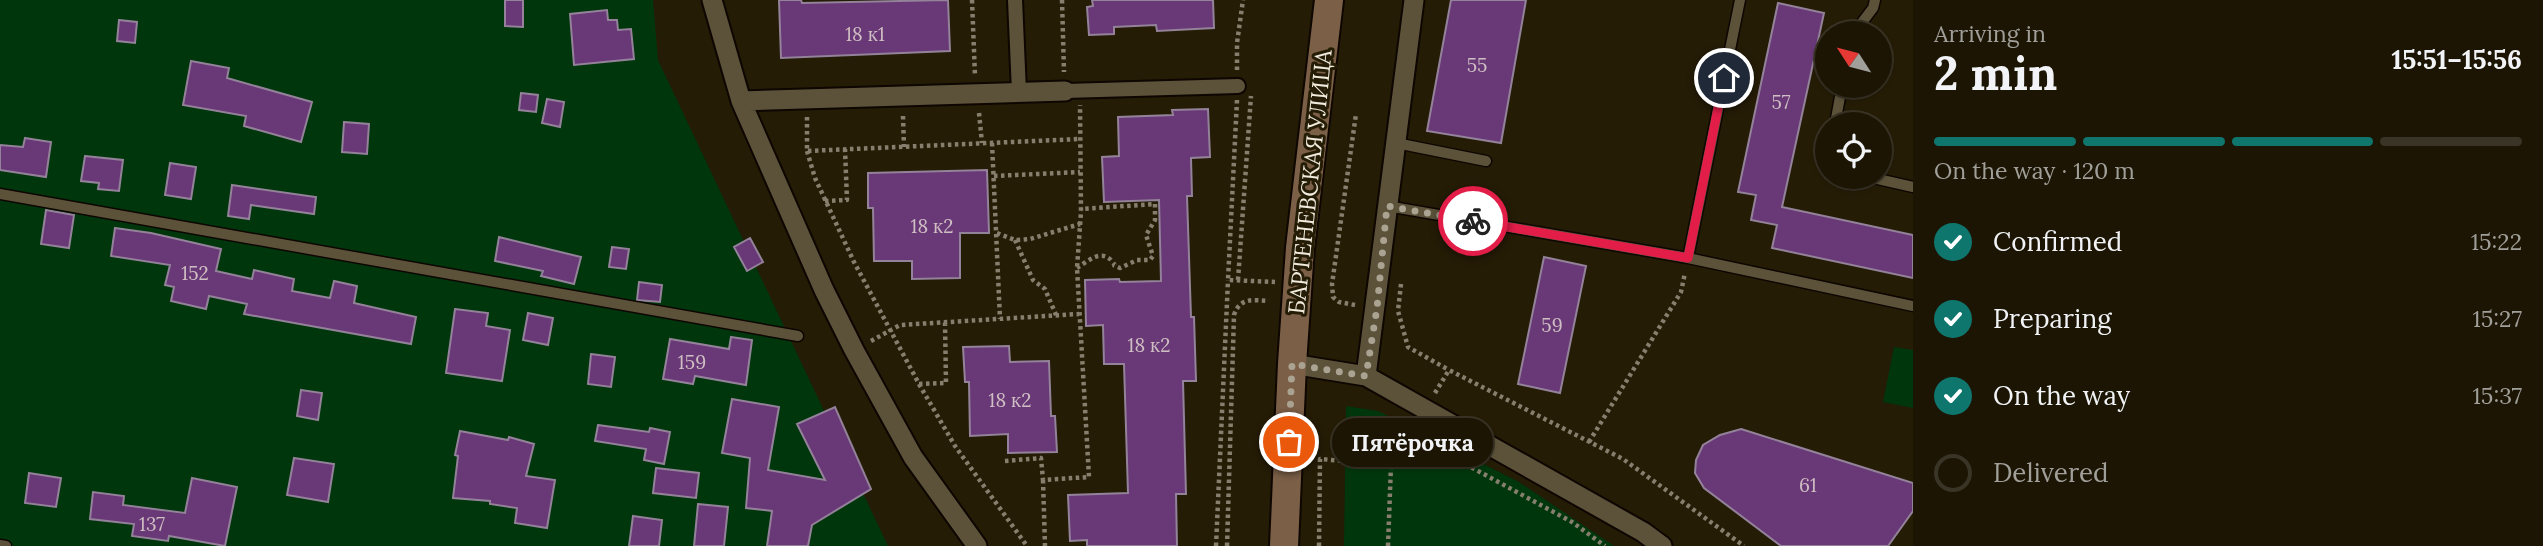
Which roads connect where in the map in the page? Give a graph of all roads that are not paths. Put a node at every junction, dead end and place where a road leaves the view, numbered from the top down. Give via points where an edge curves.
1 (712, 0) edge
2 (1016, 0) edge
3 (1329, 0) edge
4 (1414, 0) edge
5 (1740, 0) edge
6 (1875, 0) edge
7 (1863, 21) edge
8 (1238, 86) road end
9 (1073, 90) joint
10 (1019, 92) junction
11 (741, 101) junction
12 (1396, 143) junction
13 (1486, 161) dead end
14 (1892, 182) edge
15 (1913, 187) edge
16 (0, 194) edge
17 (1387, 206) junction
18 (1688, 258) junction
19 (1913, 306) edge
20 (798, 336) dead end
21 (1292, 364) junction
22 (1366, 376) junction
23 (0, 545) edge
24 (6, 546) edge
25 (977, 546) edge
26 (1284, 546) edge
27 (1662, 546) edge

1 - 11 street
2 - 10 street
3 - 21 main road, БАРТЕНЕВСКАЯ УЛИЦА via 1301,234
4 - 12 street
5 - 18 lane
6 - 7 lane
8 - 9 street
9 - 10 street
10 - 11 street
11 - 25 street via 853,350 913,457
12 - 13 lane
12 - 17 street
14 - 15 lane
16 - 20 lane
17 - 18 lane
17 - 22 street
18 - 19 lane
21 - 22 street
21 - 26 main road, БАРТЕНЕВСКАЯ УЛИЦА
22 - 27 street
23 - 24 lane

